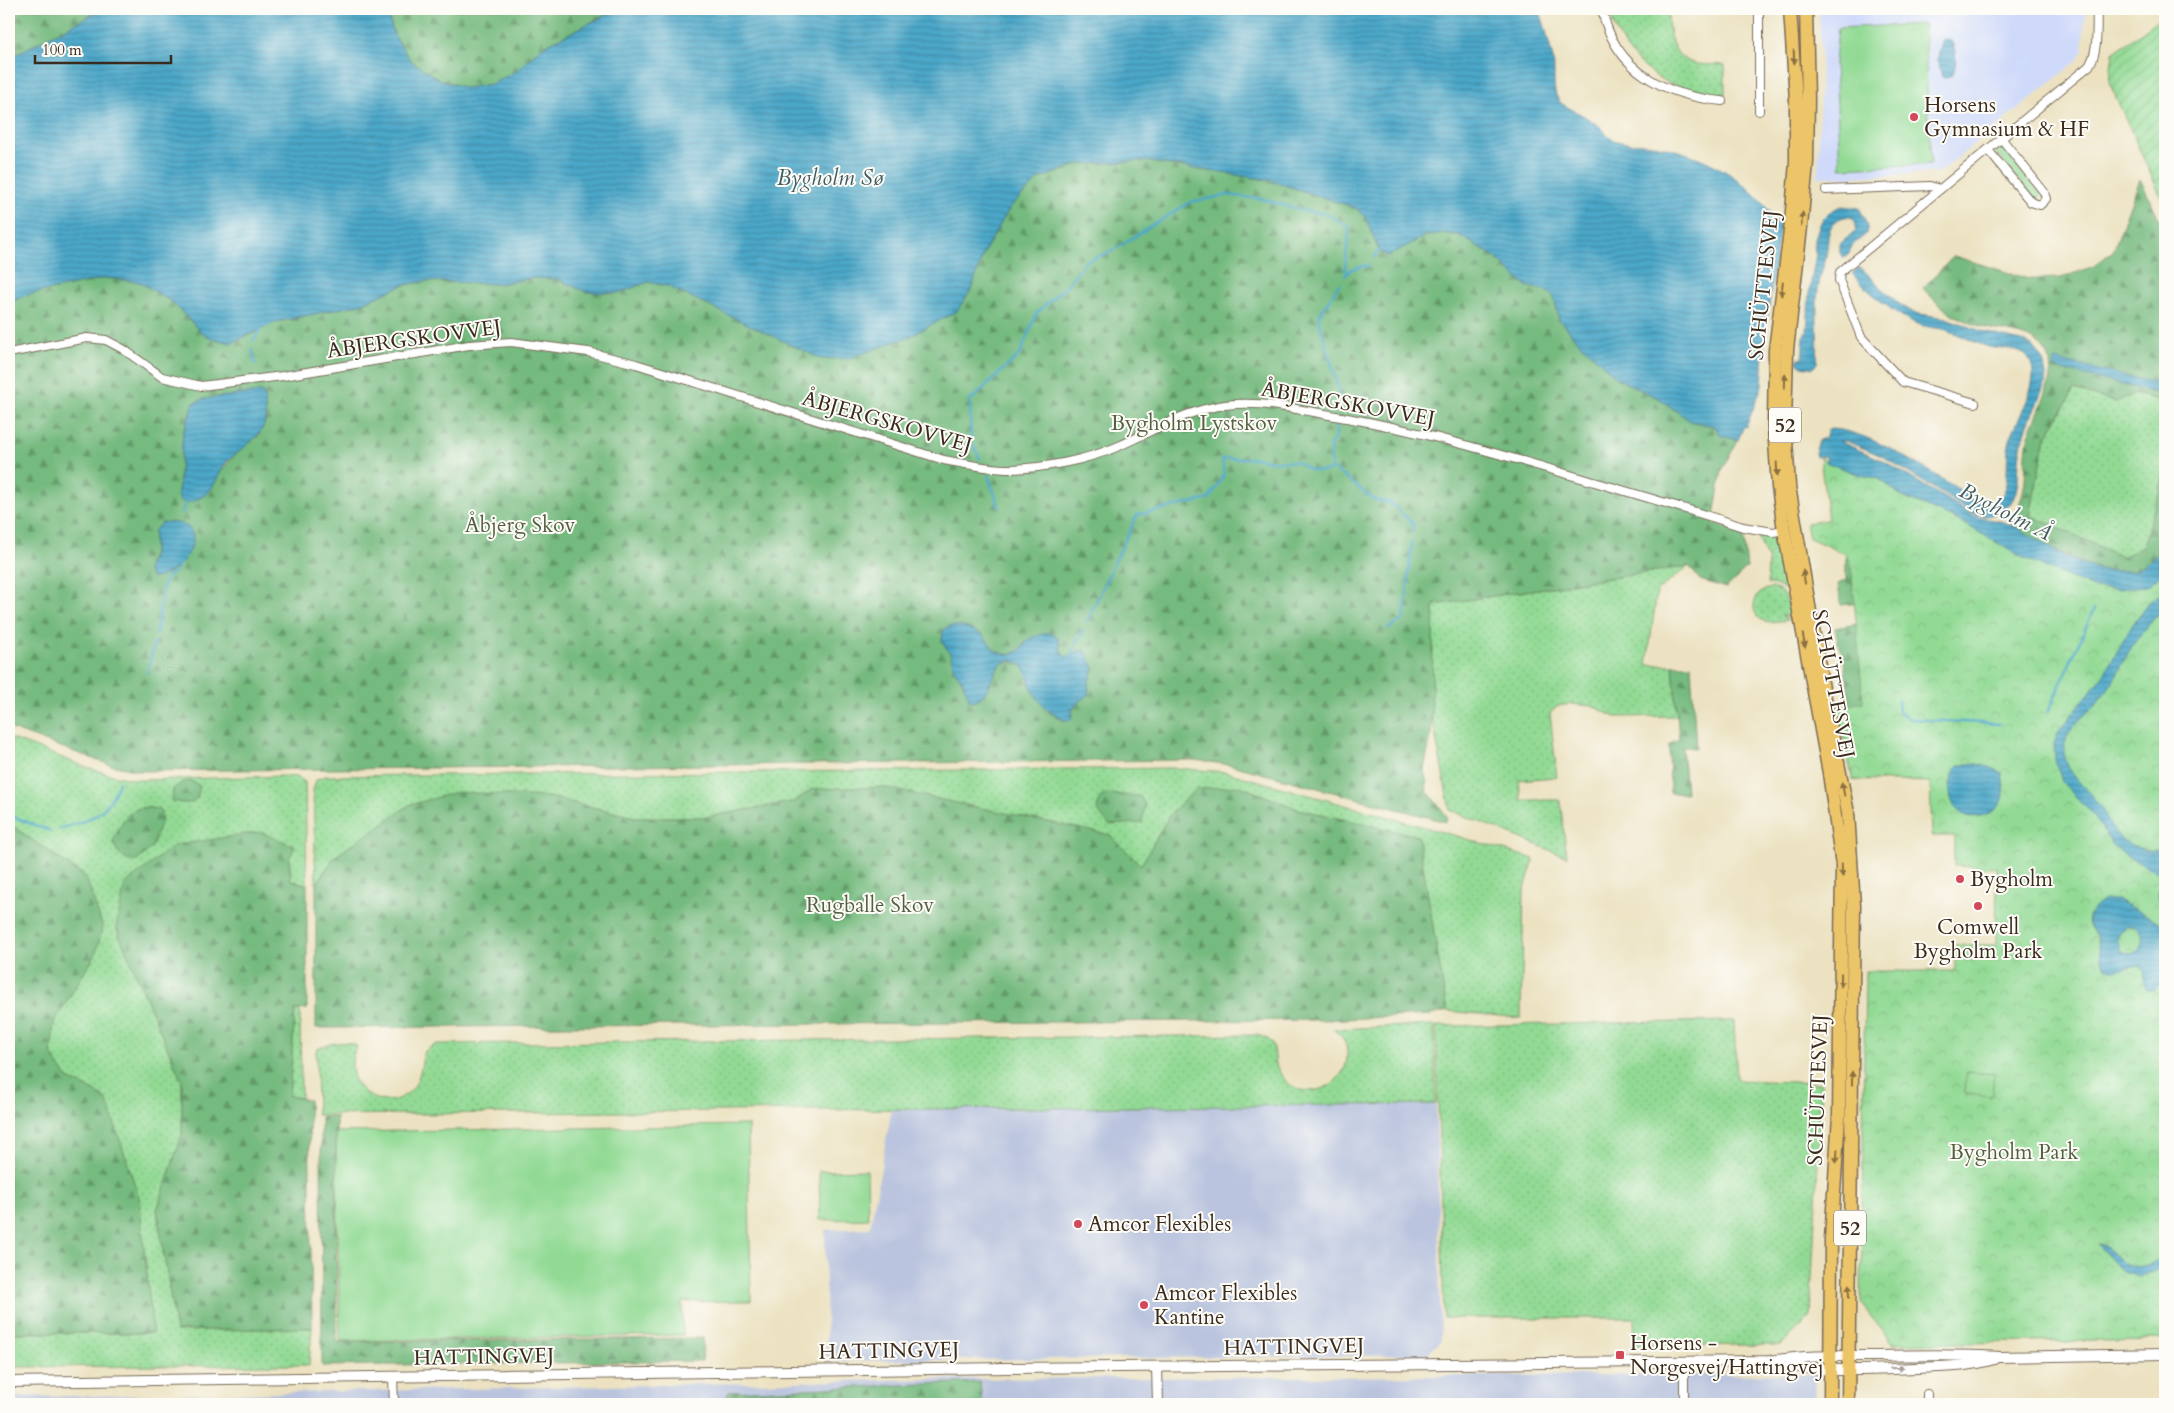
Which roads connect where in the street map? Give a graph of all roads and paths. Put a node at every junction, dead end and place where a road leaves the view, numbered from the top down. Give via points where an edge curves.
1 (1602, 9) edge
2 (1759, 9) edge
3 (1790, 9) edge
4 (1806, 9) edge
5 (2097, 9) edge
6 (1722, 102) dead end
7 (1759, 111) dead end
8 (2001, 138) junction
9 (1988, 150) junction
10 (1940, 189) junction
11 (1826, 190) dead end
12 (9, 353) edge
13 (1975, 403) dead end
14 (1784, 530) junction
15 (2165, 1354) edge
16 (1830, 1355) junction
17 (1848, 1355) junction
18 (2000, 1357) junction
19 (1770, 1361) junction
20 (1684, 1362) junction
21 (1157, 1367) junction
22 (1830, 1369) junction
23 (1848, 1370) junction
24 (393, 1377) junction
25 (9, 1382) edge
26 (1927, 1394) dead end
27 (394, 1404) edge
28 (1158, 1404) edge
29 (1684, 1404) edge
30 (1830, 1404) edge
31 (1848, 1404) edge
32 (1927, 1404) edge

1 - 6 street via 1609,31 1624,57 1638,71 1674,92
2 - 7 street
3 -> 14 main road, SCHÜTTESVEJ / 52 via 1796,162 1774,385 1778,487
17 -> 4 main road, SCHÜTTESVEJ / 52 via 1852,864 1848,813 1822,683 1789,486 1785,425 1787,350 1806,162
5 - 8 street via 2095,50 2089,66
8 - 9 street
8 - 9 street via 2044,192 2046,199 2043,203 2031,202
9 - 10 street
10 - 11 street via 1903,185
10 - 13 street via 1840,272 1839,280 1861,337 1903,382
12 - 14 street, ÅBJERGSKOVVEJ via 87,338 106,340 162,377 201,386 283,376 468,345 511,342 588,352 636,364 944,460 1010,469 1091,456 1204,408 1261,405 1398,427 1743,526 1773,532
14 -> 16 main road, SCHÜTTESVEJ / 52 via 1834,800 1842,865 1839,1116 1831,1239
15 - 18 street
16 - 17 street, HATTINGVEJ
16 - 19 street, HATTINGVEJ
16 - 22 main road, SCHÜTTESVEJ / 52
17 - 18 street, HATTINGVEJ
17 - 23 main road, 52
23 -> 18 street, HATTINGVEJ via 1973,1365
19 - 20 street, HATTINGVEJ
19 - 22 street, HATTINGVEJ
20 - 21 street, HATTINGVEJ
20 - 29 street
21 - 24 street, HATTINGVEJ
21 - 28 street
22 - 23 street, HATTINGVEJ
22 - 30 main road, 52
23 - 31 main road, 52
24 - 25 street, HATTINGVEJ
24 - 27 street
26 - 32 street

